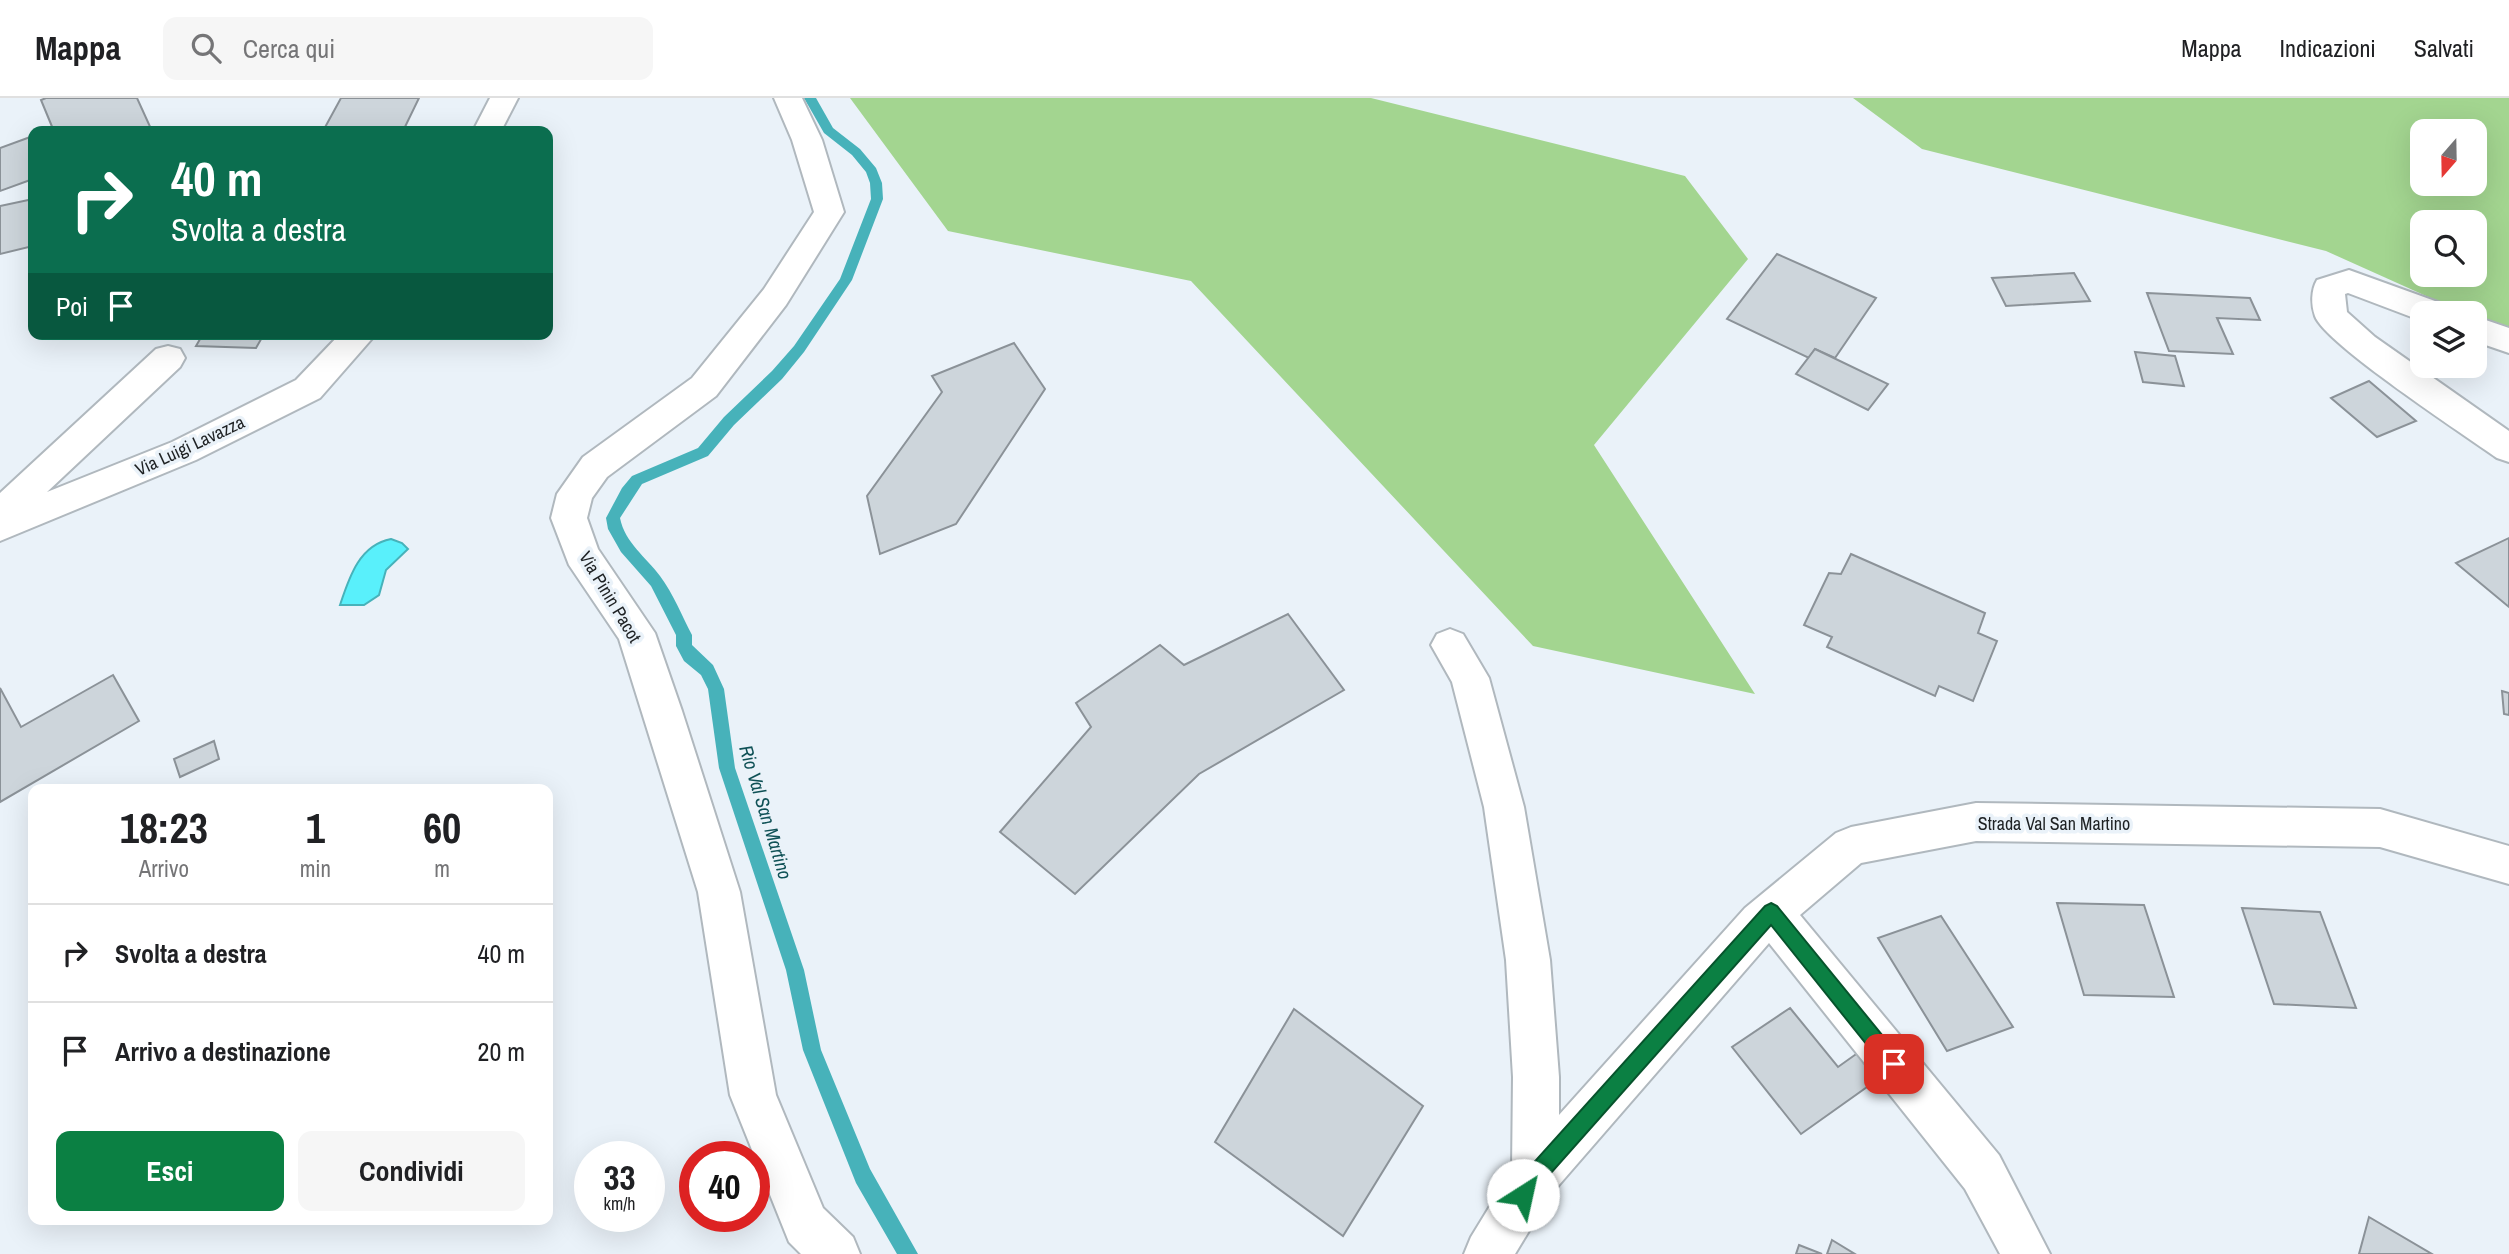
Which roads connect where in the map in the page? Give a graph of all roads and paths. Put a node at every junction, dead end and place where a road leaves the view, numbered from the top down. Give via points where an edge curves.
1 (504, 98) edge
2 (788, 98) edge
3 (490, 126) edge
4 (2410, 304) edge
5 (2487, 333) edge
6 (354, 340) edge
7 (2509, 341) edge
8 (168, 358) dead end
9 (2509, 449) edge
10 (0, 515) edge
11 (0, 527) edge
12 (1450, 645) dead end
13 (2509, 865) edge
14 (1771, 912) junction
15 (1535, 1176) junction
16 (836, 1254) edge
17 (1488, 1254) edge
18 (2026, 1254) edge

1 - 3 street
2 - 16 street, Via Pinin Pacot via 830,212 775,297 704,387 595,467 575,494 569,518 582,555 636,633 662,711 719,892 753,1096 806,1225
4 - 9 street via 2348,281 2329,288 2331,316 2363,346
5 - 7 street
6 - 11 street, Via Luigi Lavazza via 308,389 184,451
8 - 10 street
12 - 15 street via 1469,678 1506,820 1528,960 1536,1077
13 - 14 street, Strada Val San Martino via 2379,828 1976,822 1851,846
14 - 15 street, Strada Val San Martino
14 - 18 street via 1982,1172
15 - 17 street, Strada Val San Martino

